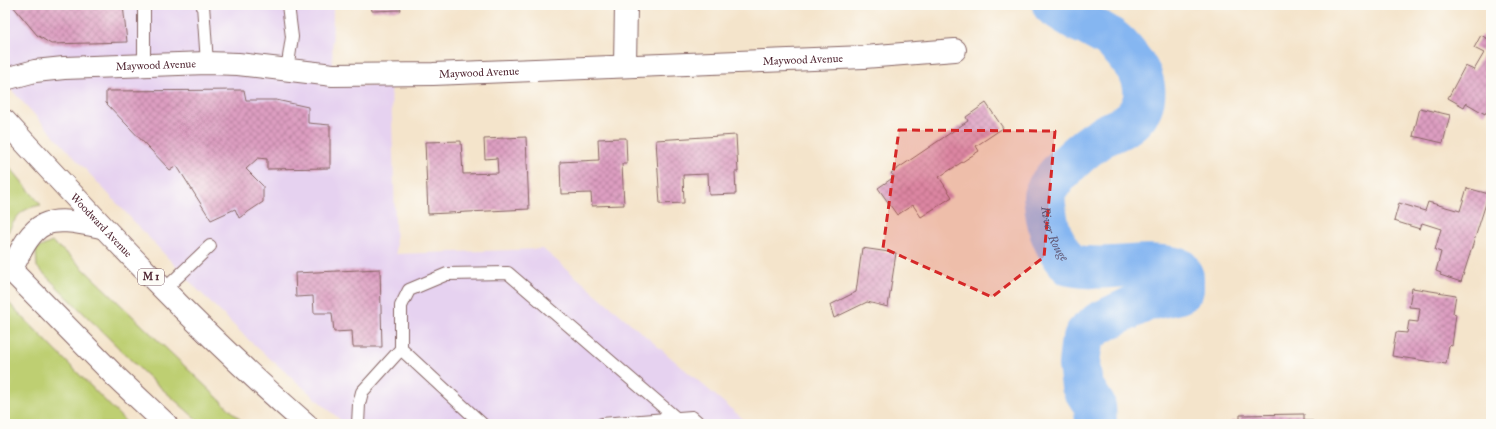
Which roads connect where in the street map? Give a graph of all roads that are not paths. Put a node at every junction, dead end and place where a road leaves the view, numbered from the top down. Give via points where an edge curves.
1 (144, 5) edge
2 (204, 5) edge
3 (288, 5) edge
4 (626, 5) edge
5 (955, 50) dead end
6 (207, 63) junction
7 (144, 65) junction
8 (625, 65) junction
9 (288, 70) junction
10 (5, 79) edge
11 (5, 121) edge
12 (101, 227) junction
13 (210, 246) dead end
14 (8, 268) edge
15 (164, 290) junction
16 (401, 349) junction
17 (676, 418) junction
18 (166, 424) edge
19 (306, 424) edge
20 (358, 424) edge
21 (482, 424) edge
22 (602, 424) edge
23 (700, 424) edge

1 - 7 lane
2 - 6 lane
3 - 9 lane via 292,37
4 - 8 street
5 - 8 street, Maywood Avenue via 864,57
6 - 7 street, Maywood Avenue
6 - 9 street, Maywood Avenue
7 - 10 street, Maywood Avenue via 35,71
8 - 9 street, Maywood Avenue via 440,74 333,75
11 - 12 street, Woodward Avenue / M 1
12 - 14 street via 73,221 41,226 30,235
12 - 15 street, Woodward Avenue / M 1
13 - 15 lane
14 - 18 street via 110,372
15 - 19 street, Woodward Avenue / M 1 via 248,373
16 - 17 lane via 401,306 409,290 448,274 508,273
16 - 20 lane via 362,392
16 - 21 lane
17 - 22 lane
17 - 23 lane via 692,417

